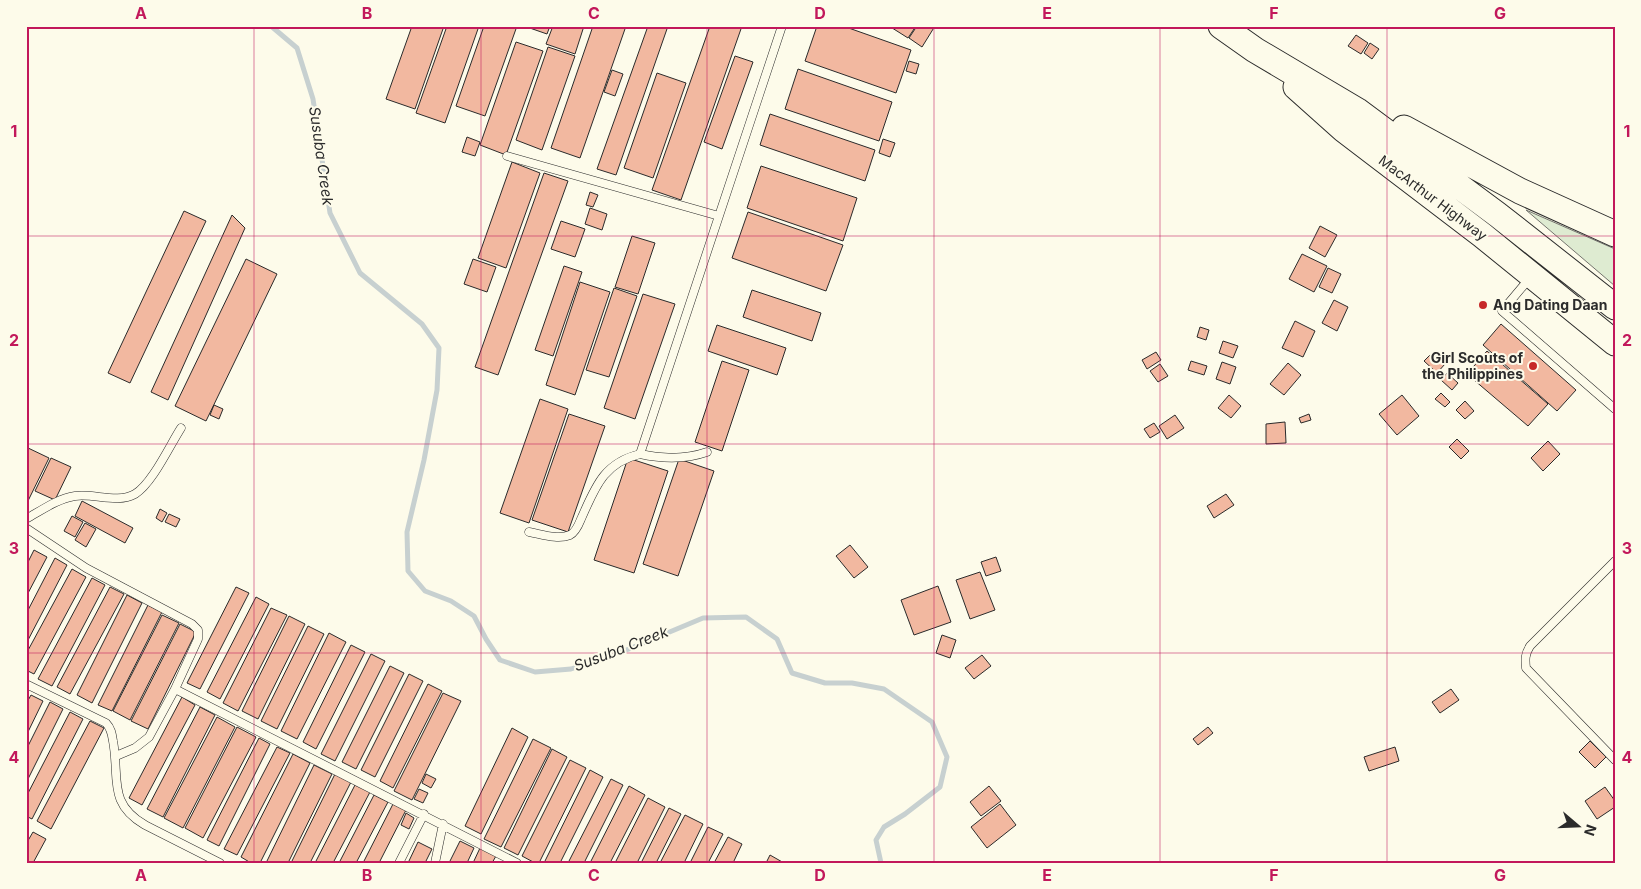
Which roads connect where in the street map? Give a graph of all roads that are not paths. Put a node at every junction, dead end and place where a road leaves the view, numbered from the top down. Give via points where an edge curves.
1 (782, 26) edge
2 (1221, 26) edge
3 (1255, 50) junction
4 (507, 156) dead end
5 (719, 216) junction
6 (1615, 234) edge
7 (1532, 275) junction
8 (1615, 307) edge
9 (1611, 341) edge
10 (1615, 409) edge
11 (181, 428) dead end
12 (707, 452) dead end
13 (640, 454) junction
14 (26, 519) edge
15 (26, 528) edge
16 (529, 532) dead end
17 (1615, 561) edge
18 (26, 684) edge
19 (175, 689) junction
20 (116, 756) junction
21 (1615, 760) edge
22 (424, 814) junction
23 (443, 824) junction
24 (220, 863) edge
25 (399, 863) edge
26 (435, 863) edge
27 (518, 863) edge

1 - 5 lane
2 - 3 highway, MacArthur Highway
3 - 6 highway via 1318,72 1432,145 1520,191
3 - 7 highway, MacArthur Highway via 1343,129
3 - 8 highway, MacArthur Highway via 1358,111
4 - 5 lane
5 - 13 lane
7 - 9 highway, MacArthur Highway
7 - 10 lane via 1502,311
11 - 14 lane via 145,486 135,494 111,498 73,496
12 - 13 lane via 670,458
13 - 16 lane via 620,461 603,475 571,535 561,537
15 - 19 lane via 86,568 196,627 198,639
17 - 21 lane via 1530,646 1525,657 1526,668
18 - 20 lane via 106,723 111,730
19 - 20 lane via 150,738
19 - 22 lane
20 - 24 lane via 118,796 125,810 145,825
22 - 23 lane
22 - 25 lane
23 - 26 lane
23 - 27 lane

